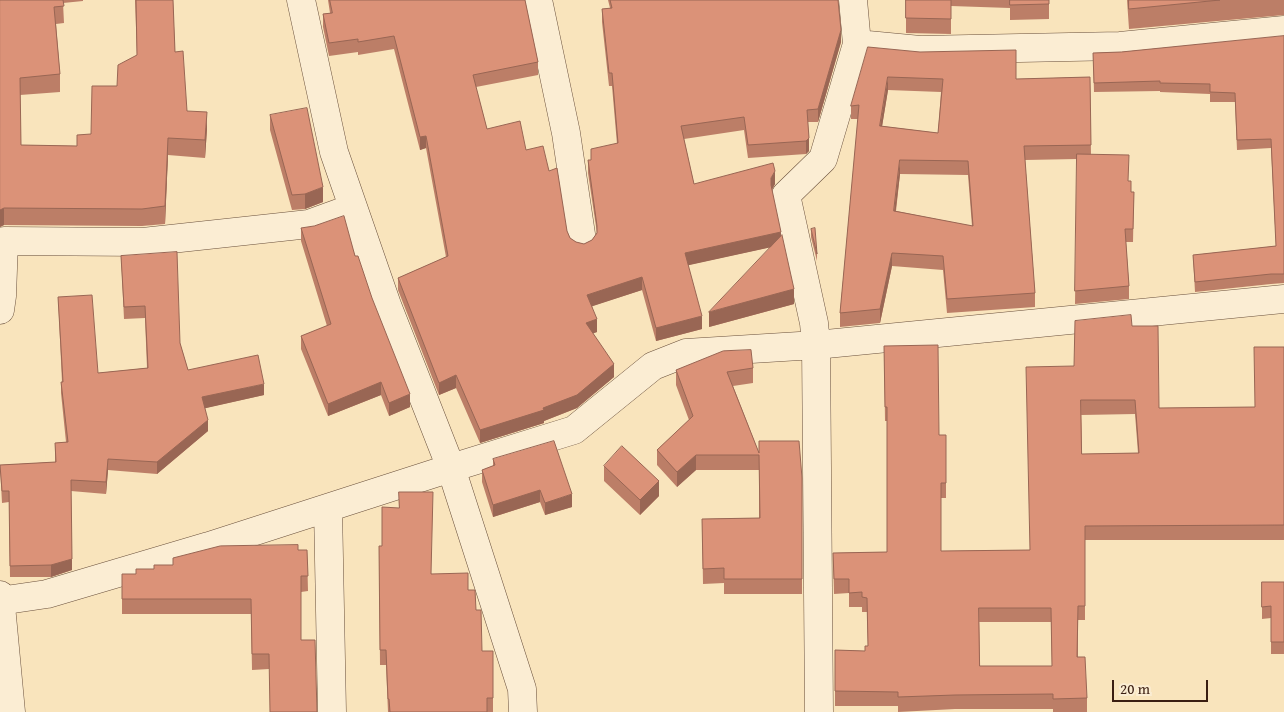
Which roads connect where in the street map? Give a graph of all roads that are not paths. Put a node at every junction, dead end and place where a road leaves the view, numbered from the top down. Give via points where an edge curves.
1 (301, 0) edge
2 (538, 0) edge
3 (853, 0) edge
4 (1284, 30) edge
5 (857, 44) junction
6 (353, 208) junction
7 (2, 241) edge
8 (582, 241) edge
9 (1284, 299) edge
10 (0, 310) edge
11 (816, 345) junction
12 (451, 468) junction
13 (328, 508) junction
14 (0, 599) edge
15 (12, 712) edge
16 (332, 712) edge
17 (523, 712) edge
18 (819, 712) edge

1 - 6 street via 334,152
2 - 8 street via 566,133
3 - 5 street
4 - 5 street via 1120,46 920,50
5 - 11 street via 823,159 786,195
6 - 7 street via 309,224 143,242
6 - 12 street
7 - 10 street
9 - 11 street
11 - 12 street via 686,353 653,366 574,430
11 - 18 street
12 - 13 street
12 - 17 street via 522,689
13 - 14 street via 47,594
13 - 16 street
14 - 15 street

